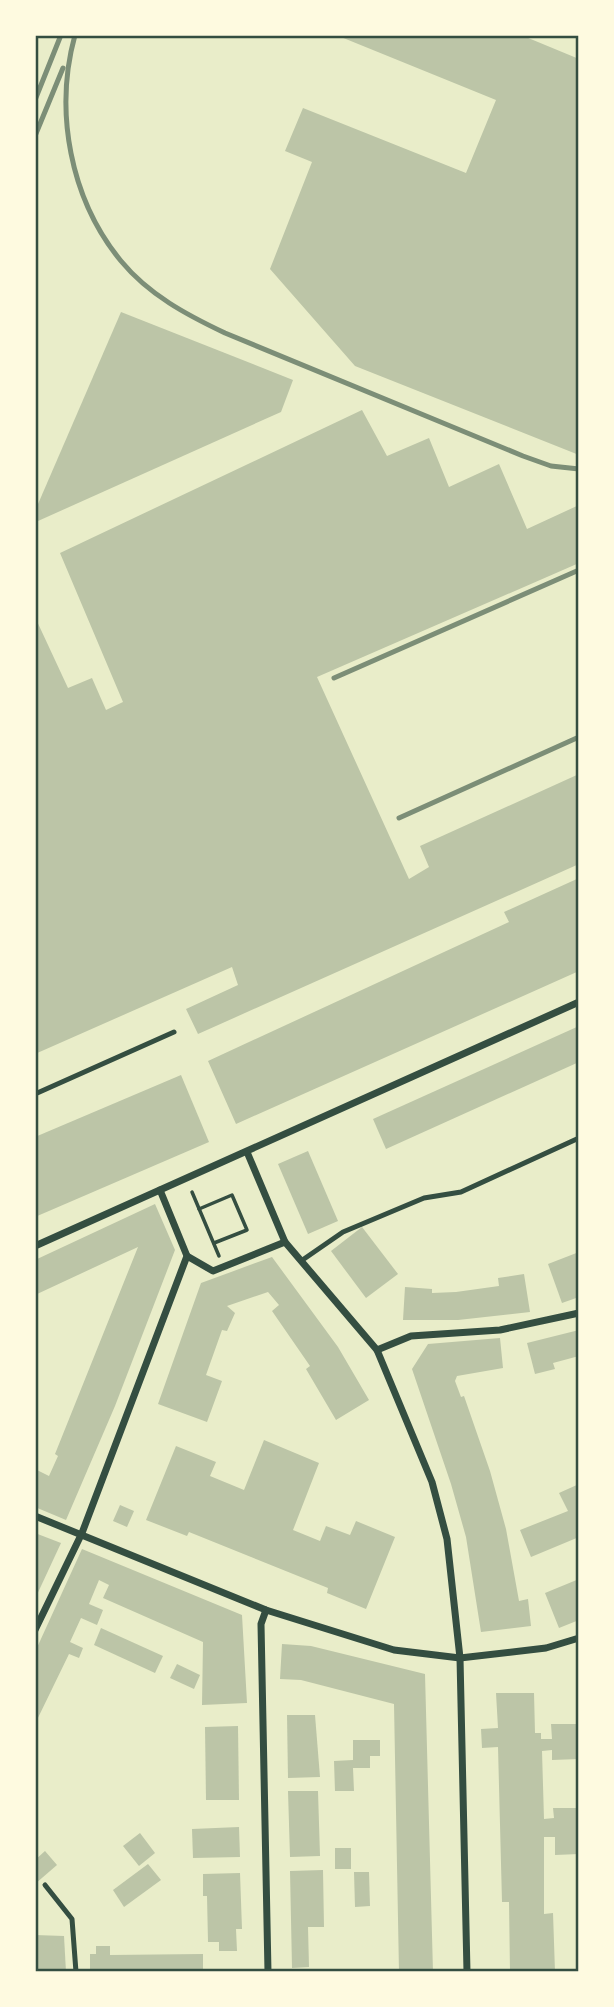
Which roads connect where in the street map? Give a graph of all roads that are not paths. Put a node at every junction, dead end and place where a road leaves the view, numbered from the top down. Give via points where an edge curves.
1 (579, 1002) edge
2 (174, 1032) dead end
3 (35, 1094) edge
4 (579, 1138) edge
5 (247, 1152) junction
6 (160, 1190) junction
7 (285, 1242) junction
8 (35, 1246) edge
9 (187, 1256) junction
10 (301, 1261) junction
11 (579, 1314) edge
12 (377, 1350) junction
13 (35, 1516) edge
14 (82, 1533) junction
15 (266, 1610) junction
16 (35, 1630) edge
17 (579, 1638) edge
18 (460, 1658) junction
19 (45, 1885) dead end
20 (76, 1972) edge
21 (268, 1972) edge
22 (467, 1972) edge

1 - 5 street
2 - 3 lane
4 - 10 lane via 461,1192 424,1198 355,1227
5 - 6 street
5 - 7 street
6 - 8 street
6 - 9 street
7 - 9 street via 213,1271
7 - 10 street
9 - 14 street
10 - 12 street
11 - 12 street via 500,1330 411,1336
12 - 18 street via 435,1494 447,1539
13 - 14 street
14 - 15 street
14 - 16 street
15 - 18 street via 394,1650
15 - 21 street via 261,1624
17 - 18 street via 546,1648
18 - 22 street
19 - 20 lane via 72,1919

